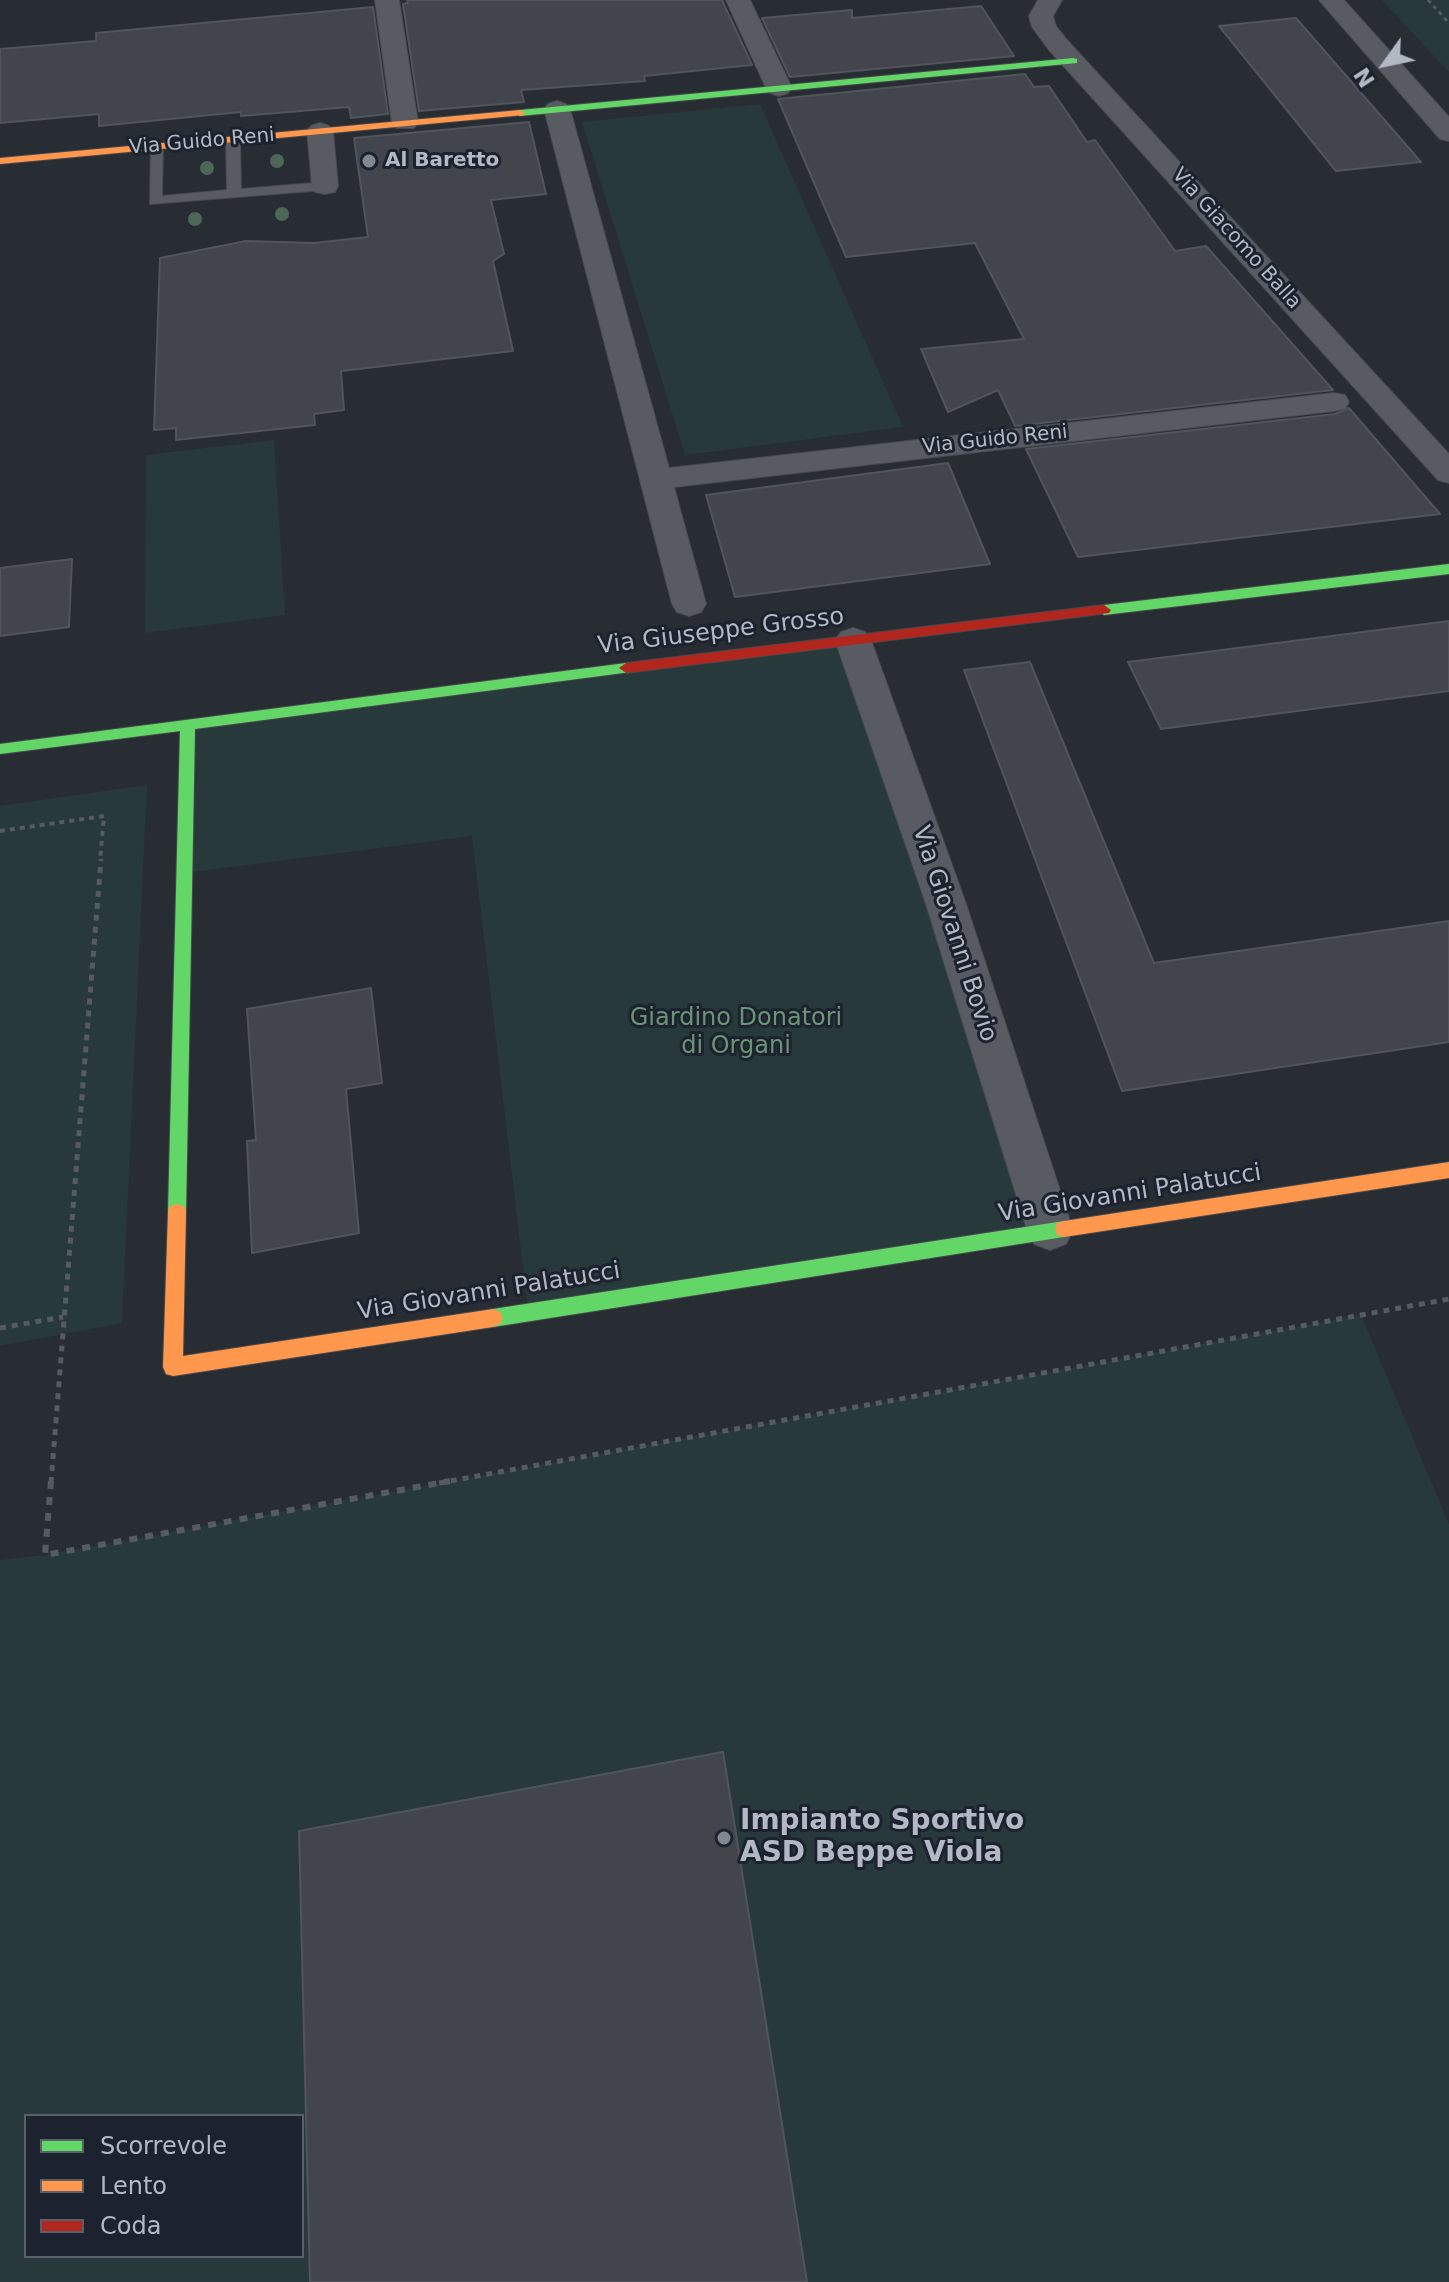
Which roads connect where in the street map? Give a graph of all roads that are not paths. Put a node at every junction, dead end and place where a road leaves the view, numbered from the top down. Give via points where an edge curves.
1 (387, 0) edge
2 (738, 0) edge
3 (1050, 0) edge
4 (1331, 0) edge
5 (1073, 61) junction
6 (779, 88) junction
7 (557, 109) junction
8 (405, 123) junction
9 (320, 131) junction
10 (1449, 133) edge
11 (233, 139) junction
12 (156, 146) junction
13 (0, 161) edge
14 (325, 186) joint
15 (234, 194) junction
16 (1334, 402) dead end
17 (1449, 473) edge
18 (656, 479) junction
19 (1449, 569) edge
20 (689, 604) dead end
21 (853, 640) junction
22 (188, 725) junction
23 (0, 749) edge
24 (1449, 1170) edge
25 (1050, 1230) junction

1 - 8 street
2 - 6 street
3 - 5 street, Via Giacomo Balla via 1041,16 1044,27
4 - 10 street
5 - 6 street, Via Guido Reni
5 - 17 street, Via Giacomo Balla
6 - 7 street, Via Guido Reni
7 - 8 street, Via Guido Reni
7 - 18 street
8 - 9 street, Via Guido Reni
9 - 11 street, Via Guido Reni
9 - 14 street
11 - 12 street, Via Guido Reni
11 - 15 lane
12 - 13 street, Via Guido Reni
12 - 15 lane via 155,201
14 - 15 lane
16 - 18 street, Via Guido Reni
18 - 20 street
19 - 21 street, Via Giuseppe Grosso
21 - 22 street, Via Giuseppe Grosso
21 - 25 street, Via Giovanni Bovio via 945,901
22 - 23 street, Via Giuseppe Grosso
22 - 25 street, Via Giovanni Palatucci via 173,1367
24 - 25 street, Via Giovanni Palatucci

